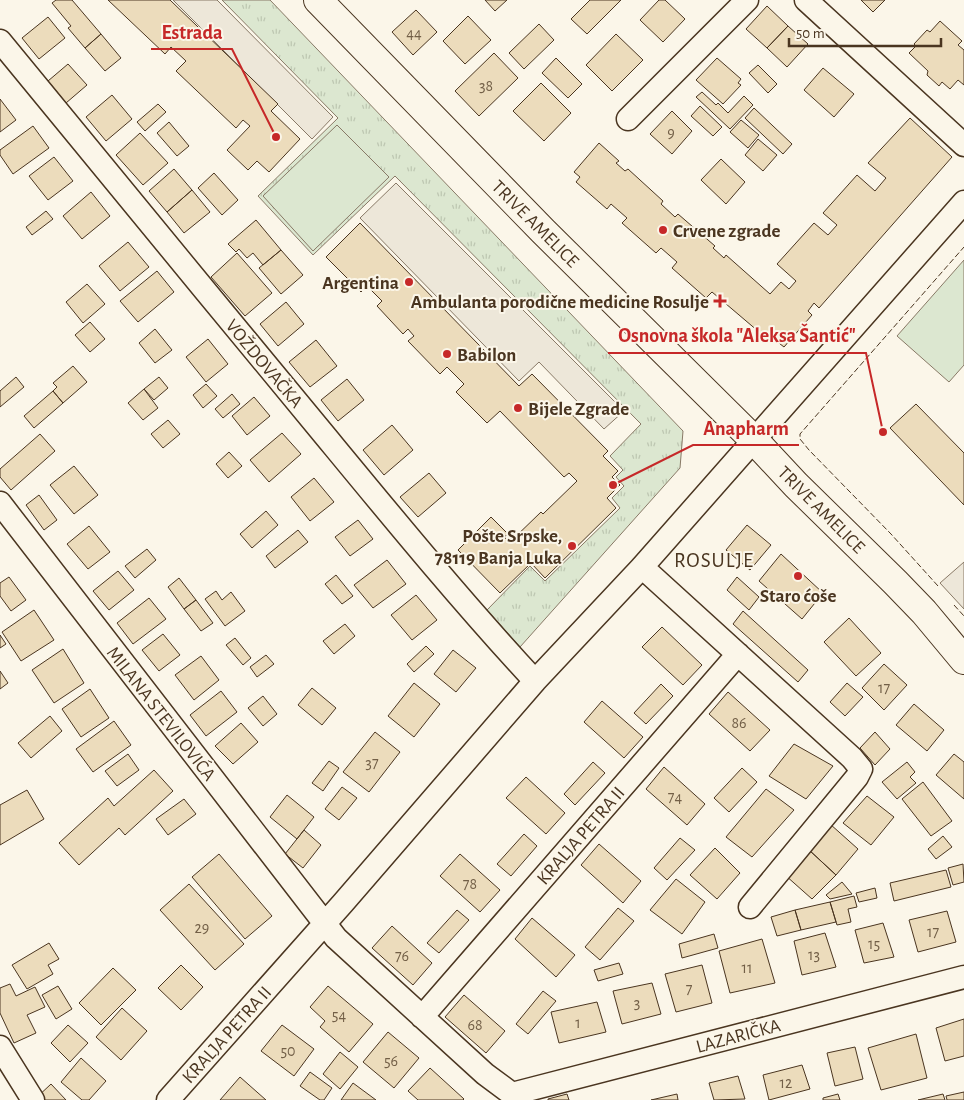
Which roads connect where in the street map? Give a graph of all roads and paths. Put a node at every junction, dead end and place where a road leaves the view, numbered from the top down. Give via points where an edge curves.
1 (318, 0) edge
2 (747, 0) edge
3 (806, 0) edge
4 (0, 41) edge
5 (628, 120) dead end
6 (964, 145) edge
7 (964, 202) edge
8 (754, 440) junction
9 (0, 503) edge
10 (642, 567) junction
11 (738, 654) junction
12 (964, 660) edge
13 (535, 680) junction
14 (750, 907) dead end
15 (324, 923) junction
16 (964, 977) edge
17 (422, 1017) junction
18 (0, 1047) edge
19 (513, 1097) edge
20 (33, 1100) edge
21 (168, 1100) edge

1 - 8 main road, TRIVE AMELICE via 543,231
2 - 5 street
3 - 6 street
4 - 13 street, VOŽDOVAČKA via 425,556
7 - 8 street, KRALJA PETRA II
8 - 10 street, KRALJA PETRA II
8 - 12 main road, TRIVE AMELICE via 907,594
9 - 15 street, MILANA STEVILOVIĆA
10 - 11 street
10 - 13 street, KRALJA PETRA II
11 - 14 street via 852,758 860,769 857,777
11 - 17 street, KRALJA PETRA II
13 - 15 street, KRALJA PETRA II
15 - 17 street via 342,944
15 - 21 street, KRALJA PETRA II
16 - 19 street, LAZARIČKA
17 - 19 street
18 - 20 street

